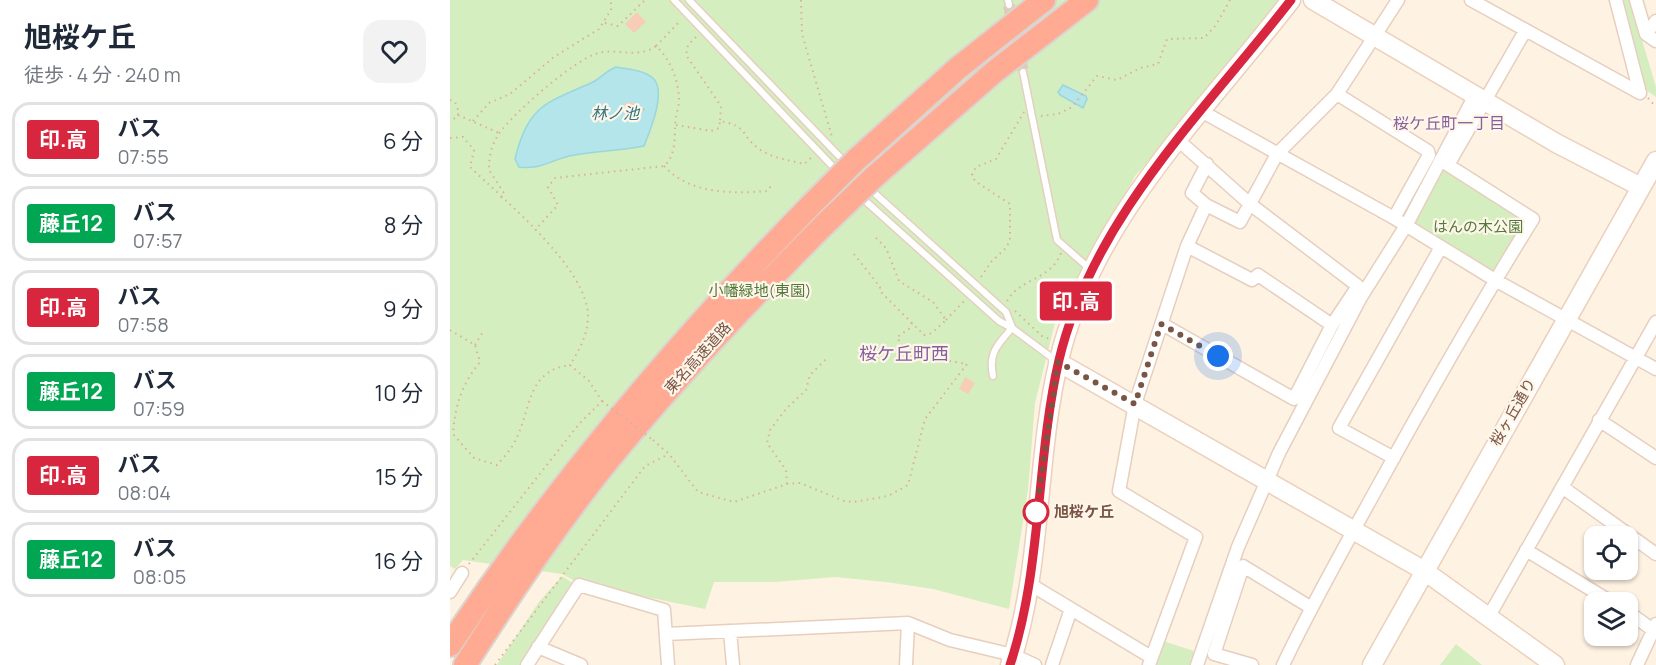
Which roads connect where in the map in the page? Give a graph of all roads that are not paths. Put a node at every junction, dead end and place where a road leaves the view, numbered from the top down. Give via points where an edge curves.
1 (674, 0) edge
2 (689, 0) edge
3 (1044, 0) edge
4 (1087, 0) edge
5 (1291, 0) edge
6 (1312, 0) edge
7 (1398, 0) edge
8 (1472, 0) edge
9 (1636, 0) edge
10 (1614, 2) edge
11 (1656, 21) edge
12 (1525, 31) junction
13 (1374, 35) junction
14 (1651, 38) edge
15 (1023, 72) tunnel mouth
16 (1337, 94) junction
17 (1479, 97) junction
18 (1201, 111) junction
19 (1178, 140) junction
20 (1276, 154) junction
21 (1656, 161) edge
22 (1207, 164) junction
23 (850, 169) junction
24 (852, 186) dead end
25 (1641, 187) junction
26 (1250, 204) junction
27 (1206, 205) junction
28 (1394, 218) junction
29 (1407, 224) junction
30 (1187, 246) junction
31 (1441, 247) junction
32 (1091, 270) junction
33 (1495, 280) junction
34 (1567, 318) junction
35 (1656, 322) edge
36 (1161, 324) junction
37 (1332, 325) junction
38 (1012, 328) junction
39 (1635, 356) junction
40 (1058, 362) junction
41 (1656, 369) edge
42 (993, 376) dead end
43 (1135, 404) junction
44 (1599, 420) junction
45 (1394, 458) junction
46 (1656, 458) edge
47 (1268, 480) junction
48 (1562, 487) junction
49 (1353, 530) junction
50 (1526, 550) junction
51 (1656, 554) edge
52 (1423, 570) junction
53 (462, 573) road end
54 (1028, 583) junction
55 (450, 592) edge
56 (1595, 592) edge
57 (1310, 607) junction
58 (1071, 609) junction
59 (1489, 616) junction
60 (1638, 618) edge
61 (908, 623) junction
62 (1655, 628) edge
63 (730, 631) junction
64 (666, 634) junction
65 (450, 645) edge
66 (538, 647) junction
67 (1011, 660) edge
68 (1150, 661) edge
69 (465, 665) edge
70 (527, 665) edge
71 (581, 665) edge
72 (668, 665) edge
73 (733, 665) edge
74 (906, 665) edge
75 (1035, 665) edge
76 (1052, 665) edge
77 (1197, 665) edge
78 (1252, 665) edge
79 (1284, 665) edge
80 (1372, 665) edge
81 (1555, 665) edge
82 (1636, 665) edge

1 - 23 lane
2 - 38 lane via 876,195 1006,312
3 - 23 highway, 東名高速道路 via 958,68
4 - 69 highway, 東名高速道路, bridge via 986,78 874,177 709,345 563,520
5 - 18 street
6 - 13 street
7 - 13 street
8 - 12 street
9 - 14 street
10 - 12 street via 1640,93
11 - 14 street
12 - 17 street
13 - 16 street
13 - 17 street
15 - 32 lane via 1057,240
16 - 20 street
16 - 28 street via 1428,151
17 - 25 street
17 - 29 street
17 - 33 street via 1448,165 1533,219
18 - 19 street
18 - 20 street
19 - 22 street
19 - 32 street via 1137,192
20 - 26 street
20 - 28 street
21 - 25 street, 桜ヶ丘通り
22 - 26 street
22 - 27 street via 1192,193
23 - 65 highway, 東名高速道路, bridge via 696,325 615,421 535,523
24 - 38 lane via 999,321
25 - 34 street, 桜ヶ丘通り
26 - 27 street via 1240,222
26 - 37 street via 1358,286
27 - 30 street
28 - 29 street
29 - 31 street
29 - 47 street via 1361,297
30 - 36 street
30 - 37 street via 1252,280 1258,275
31 - 33 street
31 - 45 street via 1339,428
32 - 40 street via 1072,311
33 - 34 street
33 - 45 street
34 - 39 street
34 - 52 street, 桜ヶ丘通り
35 - 39 street
36 - 37 street via 1294,399
36 - 43 street
38 - 40 lane
38 - 42 lane via 991,357
39 - 41 street
39 - 44 street
40 - 43 street
40 - 54 street
43 - 47 street
43 - 68 street via 1119,491 1196,537
44 - 46 street
44 - 48 street
45 - 49 street
47 - 49 street
47 - 77 street via 1238,547
48 - 50 street
48 - 51 street
49 - 52 street
49 - 57 street
50 - 56 street
50 - 59 street
52 - 59 street
52 - 80 street, 桜ヶ丘通り
53 - 55 street
54 - 58 street
54 - 67 street
57 - 78 street via 1243,566 1214,654
57 - 79 street
58 - 68 street
58 - 76 street
59 - 81 street
60 - 62 street
61 - 63 street
61 - 67 street
61 - 74 street
62 - 82 street
63 - 64 street
63 - 73 street
64 - 66 street via 664,610 579,585
64 - 72 street
66 - 70 street
66 - 71 street
67 - 75 street

